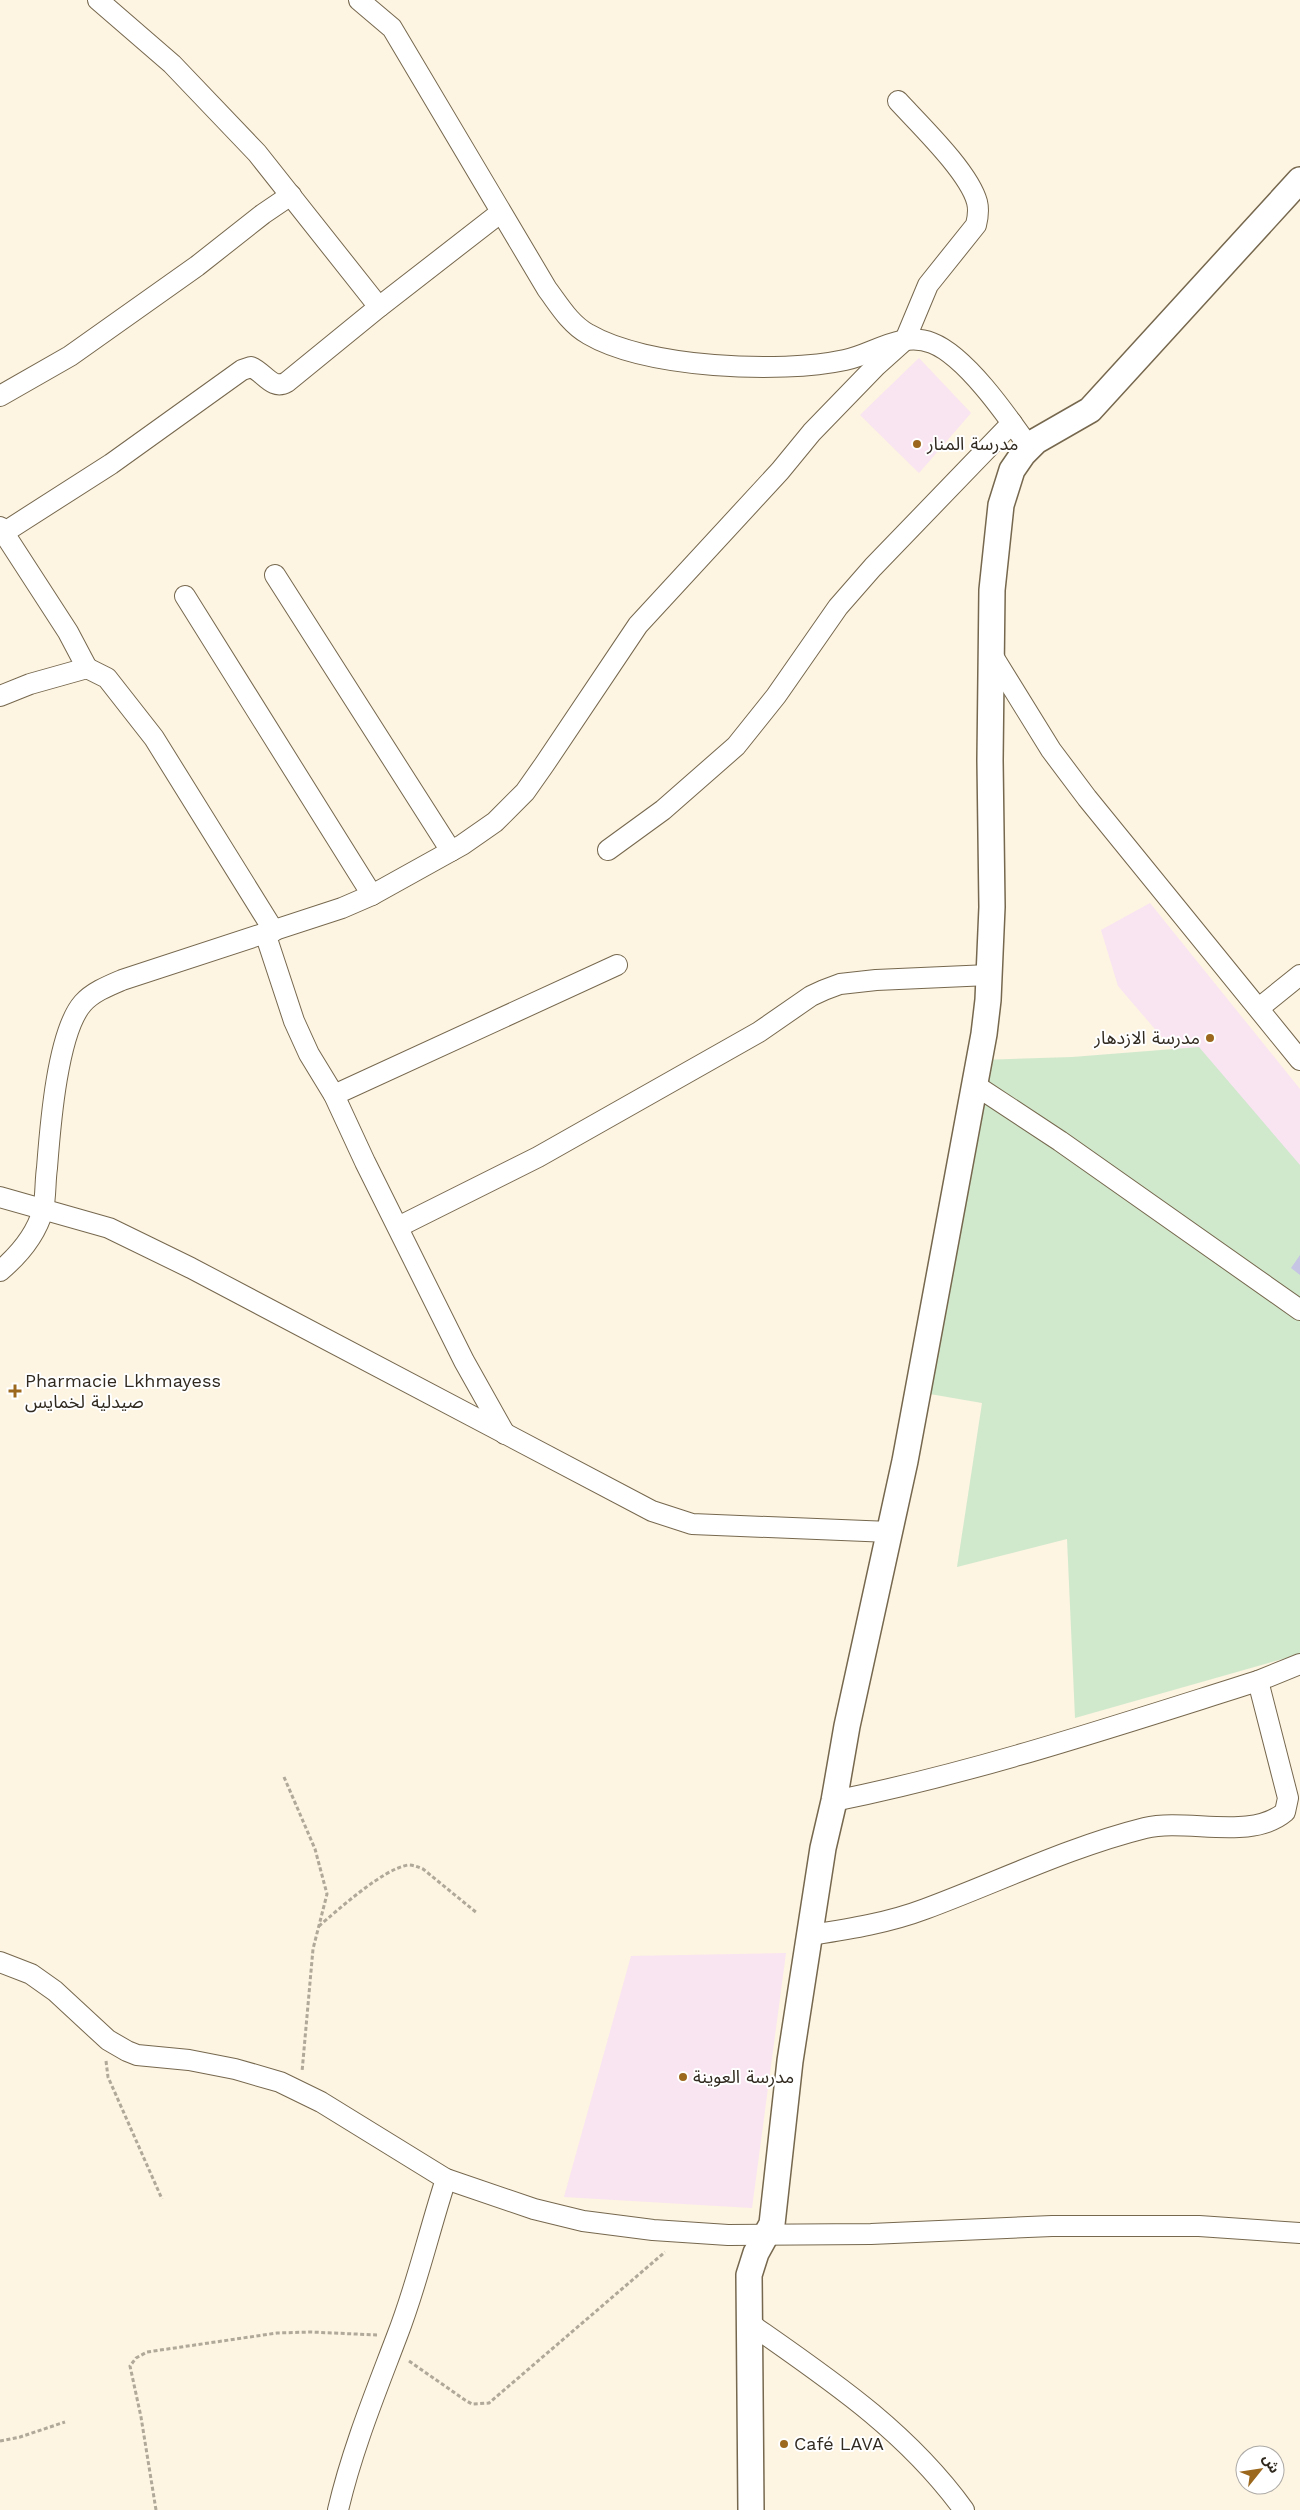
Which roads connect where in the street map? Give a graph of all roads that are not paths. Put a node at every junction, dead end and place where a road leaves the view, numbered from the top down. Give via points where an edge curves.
1 (98, 0) edge
2 (359, 0) edge
3 (898, 101) dead end
4 (1299, 181) edge
5 (291, 195) junction
6 (500, 213) junction
7 (379, 307) junction
8 (905, 340) junction
9 (0, 396) edge
10 (1012, 423) junction
11 (1030, 447) junction
12 (1, 532) edge
13 (276, 575) dead end
14 (185, 596) dead end
15 (991, 654) junction
16 (87, 668) junction
17 (0, 696) edge
18 (608, 850) dead end
19 (451, 851) junction
20 (372, 895) junction
21 (269, 932) junction
22 (618, 965) dead end
23 (989, 975) junction
24 (1300, 975) edge
25 (1259, 1008) junction
26 (1300, 1060) edge
27 (975, 1085) junction
28 (334, 1095) junction
29 (0, 1197) edge
30 (43, 1209) junction
31 (398, 1227) junction
32 (0, 1271) edge
33 (1300, 1310) edge
34 (505, 1434) junction
35 (890, 1532) junction
36 (1300, 1664) edge
37 (1258, 1681) junction
38 (834, 1800) junction
39 (811, 1935) junction
40 (0, 1962) edge
41 (446, 2179) junction
42 (1300, 2233) edge
43 (767, 2235) junction
44 (749, 2323) junction
45 (338, 2510) edge
46 (752, 2510) edge
47 (964, 2510) edge

1 - 5 street via 196,88
2 - 6 street via 381,17 403,44
3 - 8 street via 968,183 978,213 976,225 928,286
4 - 11 street via 1095,405
5 - 7 street
5 - 9 street via 70,356
6 - 7 street
6 - 8 street via 568,318 586,333 611,346 681,361 792,368 852,359
7 - 12 street via 288,382 275,384 251,366 242,370 111,464
8 - 10 street via 920,339 945,351 987,391
8 - 19 street via 812,432 638,625 525,792 495,822
10 - 11 street
10 - 18 street via 838,607 776,696 736,746 663,810
11 - 15 street via 1012,470 1001,505 992,590
12 - 16 street via 68,632
13 - 19 street
14 - 20 street
15 - 23 street via 992,907
15 - 25 street via 1035,726 1087,798
16 - 17 street
16 - 21 street via 114,684 154,738
19 - 20 street
20 - 21 street
21 - 28 street via 301,1038
21 - 30 street via 122,980 84,1002 71,1026 56,1084
22 - 28 street
23 - 27 street
23 - 31 street via 876,980 840,984 824,990 752,1037 538,1157
24 - 25 street
25 - 26 street
27 - 33 street
27 - 35 street
28 - 31 street
29 - 30 street
30 - 32 street via 21,1252
30 - 34 street via 109,1228
31 - 34 street via 464,1362
34 - 35 street via 652,1511 692,1524
35 - 38 street
36 - 37 street
37 - 38 street via 976,1768 912,1785
37 - 39 street via 1288,1798 1284,1812 1274,1820 1252,1826 1164,1824 1144,1828 1041,1862 924,1910 882,1922
38 - 39 street via 823,1848
39 - 43 street via 790,2060 776,2201
40 - 41 street via 31,1974 55,1991 108,2040 137,2055 235,2069 301,2090
41 - 43 street via 534,2209 583,2221 728,2235
41 - 45 street via 395,2342 348,2466
42 - 43 street via 1199,2226 1052,2226
43 - 44 street via 750,2270
44 - 46 street
44 - 47 street via 852,2395 894,2430 948,2487

